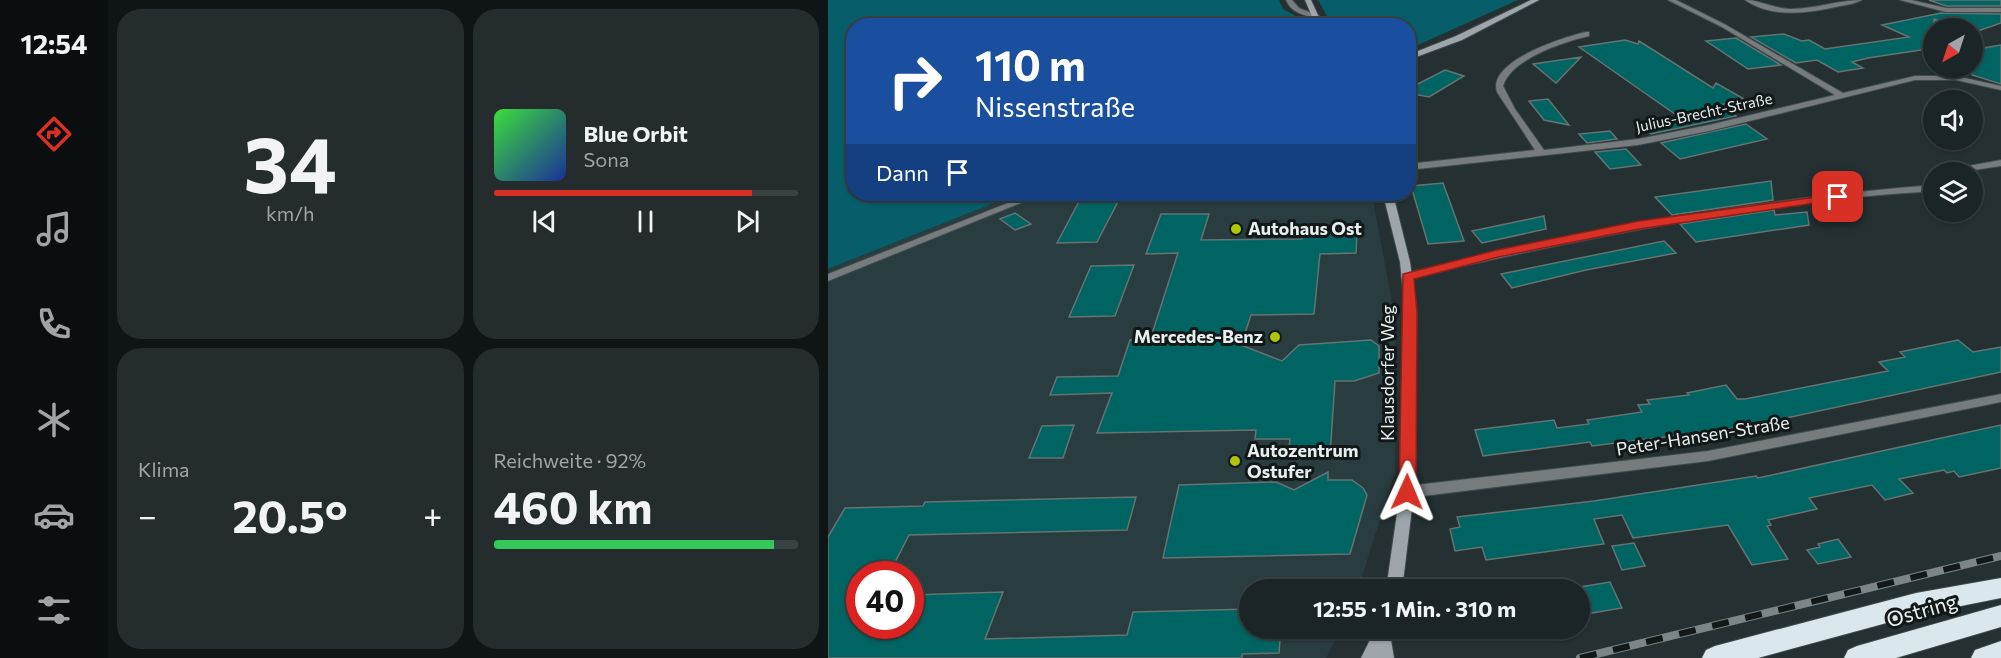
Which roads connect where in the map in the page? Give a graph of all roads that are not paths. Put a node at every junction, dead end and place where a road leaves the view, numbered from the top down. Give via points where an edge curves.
1 (1289, 0) edge
2 (1308, 0) edge
3 (1536, 0) edge
4 (1671, 0) edge
5 (1748, 0) edge
6 (1858, 0) edge
7 (1903, 0) edge
8 (1818, 9) junction
9 (2001, 10) edge
10 (1833, 15) dead end
11 (1316, 16) joint
12 (1586, 34) dead end
13 (1416, 55) edge
14 (2001, 88) edge
15 (1841, 95) junction
16 (1541, 152) junction
17 (2001, 163) edge
18 (1416, 166) edge
19 (1983, 166) edge
20 (1923, 189) edge
21 (1020, 201) edge
22 (1390, 201) edge
23 (1407, 276) junction
24 (828, 278) edge
25 (2001, 398) edge
26 (1407, 492) junction
27 (1395, 579) edge
28 (2001, 588) edge
29 (2001, 616) edge
30 (1381, 639) edge
31 (1384, 639) edge
32 (2001, 653) edge
33 (1370, 658) edge
34 (1385, 658) edge
35 (1714, 658) edge
36 (1857, 658) edge
37 (1984, 658) edge

1 - 11 street via 1291,6
2 - 11 street
3 - 13 street
4 - 15 street via 1724,26
5 - 8 street via 1785,11
6 - 8 street
7 - 9 street via 1946,10
8 - 10 street
12 - 16 street via 1557,42 1508,69 1501,79 1499,87 1504,98
14 - 15 street, Julius-Brecht-Straße via 1971,80 1930,77
15 - 16 street, Julius-Brecht-Straße via 1638,142
16 - 18 street, Julius-Brecht-Straße
17 - 19 street
20 - 23 street via 1791,202 1639,225
21 - 24 street
22 - 23 street, Klausdorfer Weg
23 - 26 street, Klausdorfer Weg via 1411,321
25 - 26 street, Peter-Hansen-Straße via 1708,456
26 - 27 street, Klausdorfer Weg
28 - 35 highway via 1916,604
29 - 36 highway, Ostring
30 - 33 street
31 - 34 street
32 - 37 highway

